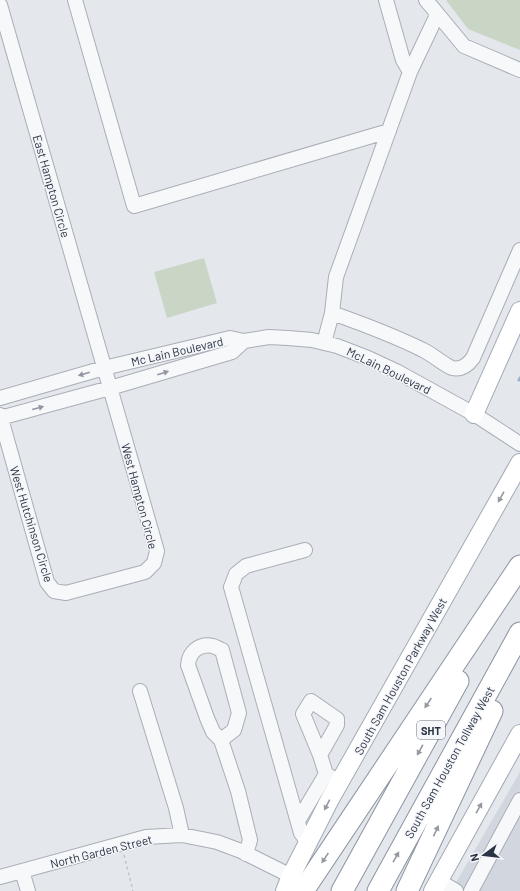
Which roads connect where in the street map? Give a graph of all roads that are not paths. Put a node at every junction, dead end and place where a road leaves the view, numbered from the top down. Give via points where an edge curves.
1 (75, 0) edge
2 (386, 0) edge
3 (426, 0) edge
4 (0, 5) edge
5 (437, 15) junction
6 (520, 70) edge
7 (410, 72) junction
8 (389, 131) junction
9 (520, 250) edge
10 (520, 311) edge
11 (332, 313) junction
12 (244, 341) junction
13 (324, 343) junction
14 (182, 350) junction
15 (187, 366) junction
16 (104, 368) junction
17 (110, 388) junction
18 (0, 398) edge
19 (474, 414) junction
20 (0, 417) edge
21 (520, 444) edge
22 (520, 463) edge
23 (305, 550) dead end
24 (520, 567) edge
25 (96, 584) joint
26 (520, 633) edge
27 (520, 649) edge
28 (140, 691) dead end
29 (520, 734) edge
30 (222, 740) junction
31 (320, 755) dead end
32 (333, 778) junction
33 (520, 800) edge
34 (298, 821) junction
35 (182, 835) junction
36 (308, 843) junction
37 (246, 854) junction
38 (22, 871) junction
39 (0, 877) edge
40 (293, 886) edge
41 (436, 886) edge
42 (28, 891) edge
43 (342, 891) edge
44 (378, 891) edge
45 (407, 891) edge
46 (456, 891) edge
47 (471, 891) edge

1 - 8 street via 134,206
2 - 7 street via 403,60
3 - 5 street
4 - 16 street, East Hampton Circle
5 - 6 street via 464,46
5 - 7 street
7 - 8 street
8 - 11 street via 336,277
9 - 11 street via 473,358 469,365 461,368 452,368 425,351 383,331
10 - 19 main road
11 - 13 street
12 - 13 street, McLain Boulevard via 269,337
12 - 14 street, Mc Lain Boulevard via 230,338
12 - 15 street, Mc Lain Boulevard via 232,352
13 - 19 street, McLain Boulevard via 396,371
14 - 15 street
14 - 16 street, Mc Lain Boulevard
17 -> 15 street, Mc Lain Boulevard
16 - 17 street, West Hampton Circle
16 -> 18 street, Mc Lain Boulevard
20 -> 17 street, Mc Lain Boulevard
17 - 25 street, West Hampton Circle via 157,551 154,563 145,572
19 - 21 street, McLain Boulevard
20 - 25 street, West Hutchinson Circle via 47,582 54,591 66,593
22 -> 32 main road, South Sam Houston Parkway West
23 - 34 street via 246,566 236,574 231,587
24 -> 40 highway
24 -> 43 highway, SHT
44 -> 26 highway, South Sam Houston Tollway West / SHT
45 -> 27 highway
28 - 35 street
41 -> 29 main road
30 - 30 street via 214,732 207,718 188,665 188,658 193,650 203,646 213,646 222,650 239,713 234,730
30 - 37 street via 250,840
31 - 32 street
32 - 34 street
32 -> 36 main road, South Sam Houston Parkway West
33 - 47 street
34 - 36 street via 301,834
35 - 37 street, North Garden Street via 217,842
35 - 38 street, North Garden Street via 146,837
36 - 40 main road, South Sam Houston Parkway West
37 - 40 street, North Garden Street
38 - 39 street, North Garden Street
38 - 42 street
41 - 46 street

